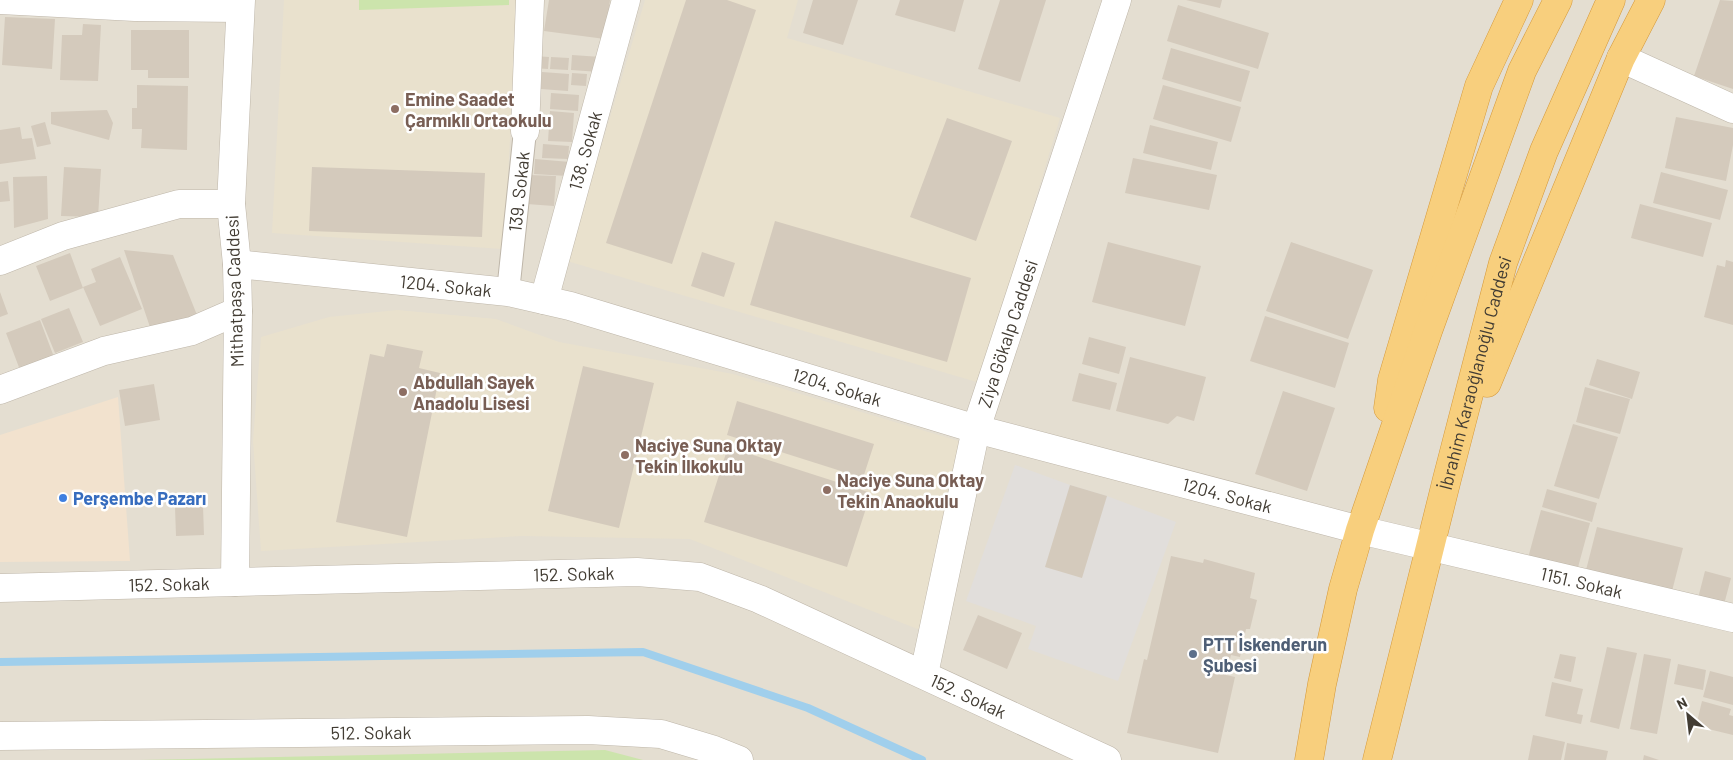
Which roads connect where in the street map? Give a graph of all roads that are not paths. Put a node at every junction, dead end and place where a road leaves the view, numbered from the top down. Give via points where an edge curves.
1 (0, 0) edge
2 (530, 0) edge
3 (626, 0) edge
4 (1117, 0) edge
5 (1519, 0) edge
6 (1558, 0) edge
7 (1611, 0) edge
8 (1652, 0) edge
9 (241, 4) edge
10 (1622, 58) junction
11 (1733, 109) edge
12 (524, 131) joint
13 (231, 204) junction
14 (0, 261) edge
15 (237, 264) junction
16 (508, 292) junction
17 (544, 300) junction
18 (238, 310) junction
19 (0, 390) edge
20 (976, 429) junction
21 (1379, 477) junction
22 (1447, 479) junction
23 (1360, 530) junction
24 (1430, 547) junction
25 (235, 582) junction
26 (0, 588) edge
27 (1733, 618) edge
28 (924, 674) junction
29 (0, 736) edge
30 (1380, 759) edge
31 (738, 760) edge
32 (1107, 760) edge
33 (1309, 760) edge

1 - 9 street via 135,7
2 - 12 street, 139. Sokak
3 - 17 street, 138. Sokak
4 - 20 street, Ziya Gökalp Caddesi
5 - 21 highway via 1479,86 1392,380
6 - 21 highway via 1522,71
7 - 22 highway, İbrahim Karaoğlanoğlu Caddesi via 1544,151 1503,263
8 - 10 highway
9 - 13 street, Mithatpaşa Caddesi
10 - 11 street
10 - 22 highway
12 - 16 street, 139. Sokak
13 - 14 street via 179,204 63,236
13 - 15 street, Mithatpaşa Caddesi
15 - 16 street, 1204. Sokak
15 - 18 street, Mithatpaşa Caddesi
16 - 17 street, 1204. Sokak
17 - 20 street, 1204. Sokak
18 - 19 street via 192,331 104,351
18 - 25 street, Mithatpaşa Caddesi
20 - 23 street, 1204. Sokak
20 - 28 street, Ziya Gökalp Caddesi
21 - 23 highway
22 - 24 highway, İbrahim Karaoğlanoğlu Caddesi
23 - 24 street, 1204. Sokak
23 - 33 highway via 1341,598
24 - 27 street, 1151. Sokak
24 - 30 highway, İbrahim Karaoğlanoğlu Caddesi
25 - 26 street, 152. Sokak
25 - 28 street, 152. Sokak via 637,572 700,577 759,599
28 - 32 street, 152. Sokak
29 - 31 street, 512. Sokak via 588,730 661,734

